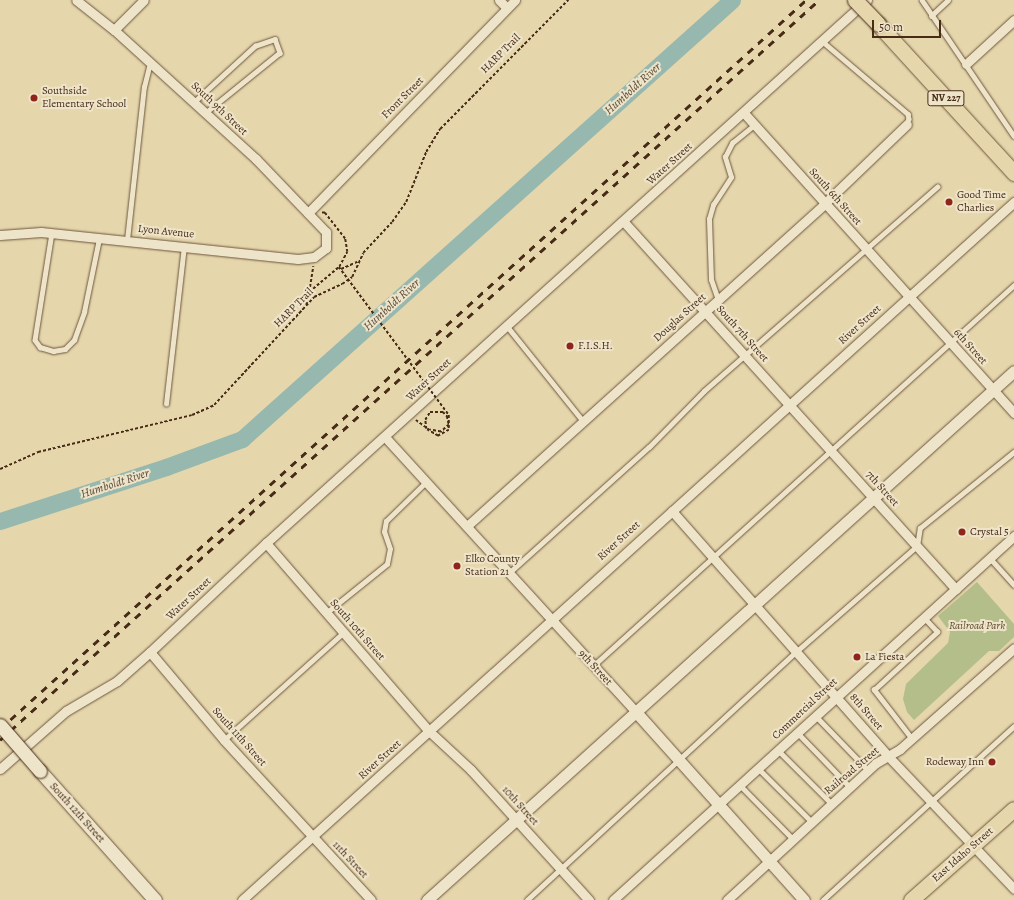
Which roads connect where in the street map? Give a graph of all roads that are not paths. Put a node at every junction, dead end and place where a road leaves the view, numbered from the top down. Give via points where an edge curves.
1 (76, 0) edge
2 (144, 0) edge
3 (499, 0) edge
4 (515, 0) edge
5 (855, 0) edge
6 (867, 0) edge
7 (922, 0) edge
8 (948, 0) edge
9 (507, 8) junction
10 (931, 16) junction
11 (1014, 20) edge
12 (114, 30) junction
13 (822, 41) junction
14 (150, 62) junction
15 (966, 64) junction
16 (194, 102) junction
17 (206, 113) junction
18 (744, 113) junction
19 (907, 124) joint
20 (753, 126) junction
21 (1014, 136) edge
22 (1014, 172) edge
23 (937, 186) dead end
24 (1014, 202) edge
25 (824, 204) junction
26 (308, 213) junction
27 (624, 222) junction
28 (52, 233) junction
29 (0, 235) edge
30 (98, 238) junction
31 (127, 240) junction
32 (184, 246) junction
33 (865, 249) junction
34 (314, 258) joint
35 (1014, 285) edge
36 (909, 297) junction
37 (718, 300) junction
38 (705, 312) junction
39 (507, 326) junction
40 (952, 344) junction
41 (746, 357) junction
42 (1014, 371) edge
43 (993, 390) junction
44 (166, 404) dead end
45 (789, 405) junction
46 (1014, 413) edge
47 (584, 422) junction
48 (385, 437) junction
49 (832, 452) junction
50 (1014, 452) edge
51 (426, 482) junction
52 (874, 498) junction
53 (672, 511) junction
54 (467, 526) junction
55 (1013, 538) edge
56 (266, 543) junction
57 (917, 546) junction
58 (990, 558) junction
59 (713, 559) junction
60 (510, 572) junction
61 (1014, 585) edge
62 (956, 589) junction
63 (756, 604) junction
64 (326, 613) junction
65 (924, 618) junction
66 (550, 620) junction
67 (344, 633) junction
68 (797, 650) junction
69 (1013, 651) edge
70 (150, 652) junction
71 (593, 666) junction
72 (836, 696) junction
73 (636, 712) junction
74 (815, 715) junction
75 (0, 725) edge
76 (1014, 726) edge
77 (430, 732) junction
78 (797, 732) junction
79 (911, 738) junction
80 (224, 740) junction
81 (778, 750) junction
82 (888, 756) junction
83 (678, 759) junction
84 (758, 768) junction
85 (0, 769) edge
86 (868, 770) junction
87 (740, 785) junction
88 (850, 787) junction
89 (933, 801) junction
90 (832, 804) junction
91 (718, 805) junction
92 (1014, 809) edge
93 (516, 820) junction
94 (812, 822) junction
95 (312, 836) junction
96 (793, 839) junction
97 (975, 845) junction
98 (768, 862) junction
99 (561, 869) junction
100 (1014, 889) edge
101 (155, 900) edge
102 (242, 900) edge
103 (371, 900) edge
104 (427, 900) edge
105 (527, 900) edge
106 (590, 900) edge
107 (613, 900) edge
108 (727, 900) edge
109 (804, 900) edge
110 (823, 900) edge
111 (911, 900) edge

1 - 12 street, South 9th Street
2 - 12 street
3 - 9 street
4 - 9 street, Front Street
5 - 22 main road, NV 227, bridge
6 - 13 street, Water Street
7 - 10 lane
8 - 10 lane
9 - 26 street, Front Street
10 - 15 lane
11 - 15 street
12 - 14 street, South 9th Street
13 - 18 street, Water Street
13 - 19 lane via 908,114
14 - 16 street, South 9th Street
14 - 31 lane via 144,87
15 - 21 lane
16 - 17 street, South 9th Street
16 - 17 lane via 255,46 275,40 280,53
17 - 26 street, South 9th Street
18 - 20 street, South 6th Street
18 - 27 street, Water Street
19 - 25 street, Douglas Street
20 - 25 street, South 6th Street
20 - 37 lane via 732,143 726,157 731,177 713,205 709,219 711,280
23 - 33 lane
24 - 36 street, River Street
25 - 33 street, South 6th Street
25 - 37 street, Douglas Street
26 - 34 street, South 9th Street via 326,232 326,248
27 - 38 street, South 7th Street
27 - 39 street, Water Street
28 - 29 street, Lyon Avenue
28 - 30 street, Lyon Avenue
28 - 30 lane via 35,340 40,347 53,351 65,349 74,340 84,312
30 - 31 street, Lyon Avenue
31 - 32 street, Lyon Avenue
32 - 34 street, Lyon Avenue via 298,259
32 - 44 lane
33 - 36 street, South 6th Street
33 - 41 lane
35 - 40 lane
36 - 40 street, 6th Street
36 - 45 street, River Street
37 - 38 street, Douglas Street
38 - 41 street, South 7th Street
38 - 47 street, Douglas Street
39 - 47 lane
39 - 48 street, Water Street
40 - 43 street, 6th Street
40 - 49 lane
41 - 45 street, South 7th Street
41 - 60 lane via 704,391 649,448
42 - 43 street
43 - 46 street, 6th Street
43 - 52 street
45 - 49 street, 7th Street
45 - 53 street, River Street
47 - 54 street, Douglas Street
48 - 51 street, 9th Street
48 - 56 street, Water Street
49 - 52 street, 7th Street
49 - 59 lane
50 - 57 lane via 920,528
51 - 54 street, 9th Street
51 - 64 lane via 386,521 384,532 390,549 387,564
52 - 57 street, 7th Street
52 - 63 street
53 - 59 street, 8th Street
53 - 66 street, River Street
54 - 60 street, 9th Street
55 - 58 street, Commercial Street
56 - 64 street, South 10th Street
56 - 70 street, Water Street
57 - 62 street, 7th Street
57 - 68 lane
58 - 61 lane
58 - 62 street, Commercial Street
59 - 63 street, 8th Street
59 - 71 lane
60 - 66 street, 9th Street
62 - 65 street, Commercial Street
63 - 68 street, 8th Street
63 - 73 street
64 - 67 street, South 10th Street
65 - 72 street, Commercial Street
65 - 79 lane via 937,632 874,690
66 - 71 street, 9th Street
66 - 77 street, River Street
67 - 77 street, South 10th Street
67 - 80 lane
68 - 72 street, 8th Street
68 - 83 lane
69 - 79 street, Railroad Street
70 - 80 street, South 11th Street
70 - 85 street, Water Street via 117,681 84,698 60,716
71 - 73 street, 9th Street
72 - 74 street, Commercial Street
72 - 82 street, 8th Street
73 - 83 street, 9th Street
73 - 93 street
74 - 78 street, Commercial Street
74 - 86 lane
75 - 101 main road, South 12th Street, bridge
76 - 89 lane
77 - 93 street, 10th Street via 471,770
77 - 95 street, River Street
78 - 81 street, Commercial Street
78 - 88 lane
79 - 82 street, Railroad Street
80 - 95 street, South 11th Street
81 - 84 street, Commercial Street
81 - 90 lane
82 - 86 street, Railroad Street
82 - 89 street, 8th Street
83 - 91 street, 9th Street
83 - 99 lane
84 - 87 street, Commercial Street
84 - 94 lane
86 - 88 street, Railroad Street
87 - 91 street, Commercial Street
87 - 96 lane
88 - 90 street, Railroad Street
89 - 97 street, 8th Street
89 - 110 lane
90 - 94 street, Railroad Street
91 - 98 street, 9th Street
91 - 107 street, Commercial Street
92 - 97 main road, East Idaho Street
93 - 99 street, 10th Street
93 - 104 street
94 - 96 street, Railroad Street
95 - 102 street, River Street
95 - 103 street, 11th Street
96 - 98 street, Railroad Street
97 - 100 street, 8th Street
97 - 111 main road, East Idaho Street
98 - 108 street, Railroad Street
98 - 109 street, 9th Street
99 - 105 lane
99 - 106 street, 10th Street

